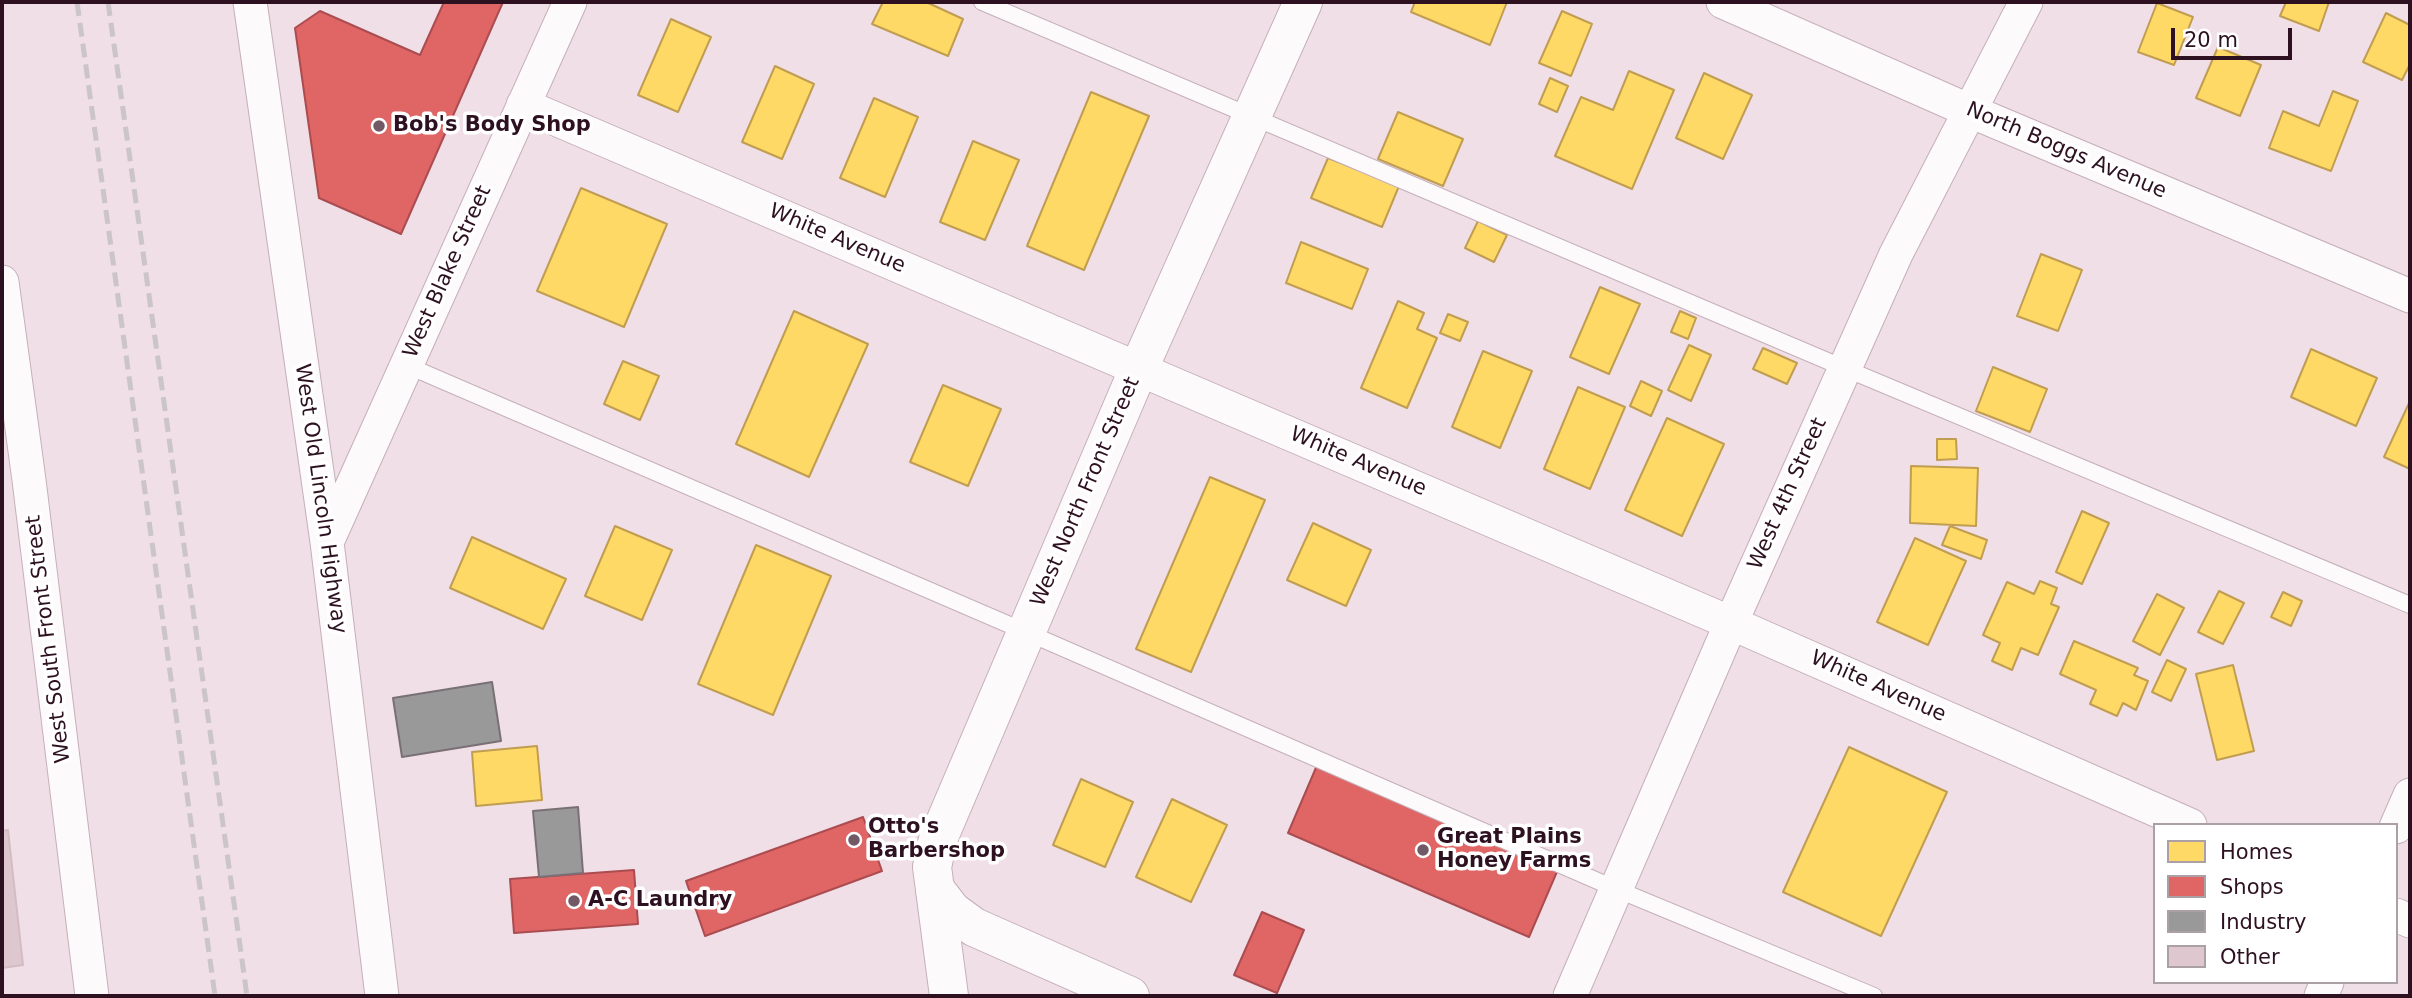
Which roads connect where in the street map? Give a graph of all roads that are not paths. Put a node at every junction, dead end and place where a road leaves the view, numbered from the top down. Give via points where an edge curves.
1 (250, 2) edge
2 (570, 2) edge
3 (982, 2) edge
4 (1303, 2) edge
5 (1723, 2) edge
6 (2026, 2) edge
7 (523, 106) junction
8 (1970, 111) junction
9 (1252, 117) junction
10 (2, 282) edge
11 (2410, 296) edge
12 (406, 365) junction
13 (1139, 368) junction
14 (1844, 368) junction
15 (327, 542) junction
16 (2410, 605) edge
17 (1731, 623) junction
18 (1026, 632) junction
19 (2410, 795) edge
20 (2185, 823) edge
21 (2398, 823) edge
22 (935, 889) junction
23 (1616, 889) junction
24 (92, 996) edge
25 (382, 996) edge
26 (949, 996) edge
27 (1130, 996) edge
28 (1570, 996) edge
29 (1874, 996) edge

1 - 15 street, West Old Lincoln Highway
2 - 7 street, West Blake Street
3 - 9 lane
4 - 9 street, West North Front Street
5 - 8 street, North Boggs Avenue
6 - 8 street, West 4th Street
7 - 12 street, West Blake Street
7 - 13 street, White Avenue
8 - 11 street, North Boggs Avenue
8 - 14 street, West 4th Street
9 - 13 street, West North Front Street
9 - 14 lane
10 - 24 street, West South Front Street
12 - 15 street, West Blake Street
12 - 18 lane
13 - 17 street, White Avenue
13 - 18 street, West North Front Street
14 - 16 lane
14 - 17 street, West 4th Street
15 - 25 street, West Old Lincoln Highway
17 - 20 street, White Avenue
17 - 23 street, West 4th Street
18 - 22 street, West North Front Street via 938,839 932,867
18 - 23 lane
19 - 21 street
22 - 26 street, West North Front Street
22 - 27 street via 952,911 974,928
23 - 28 street, West 4th Street
23 - 29 lane

